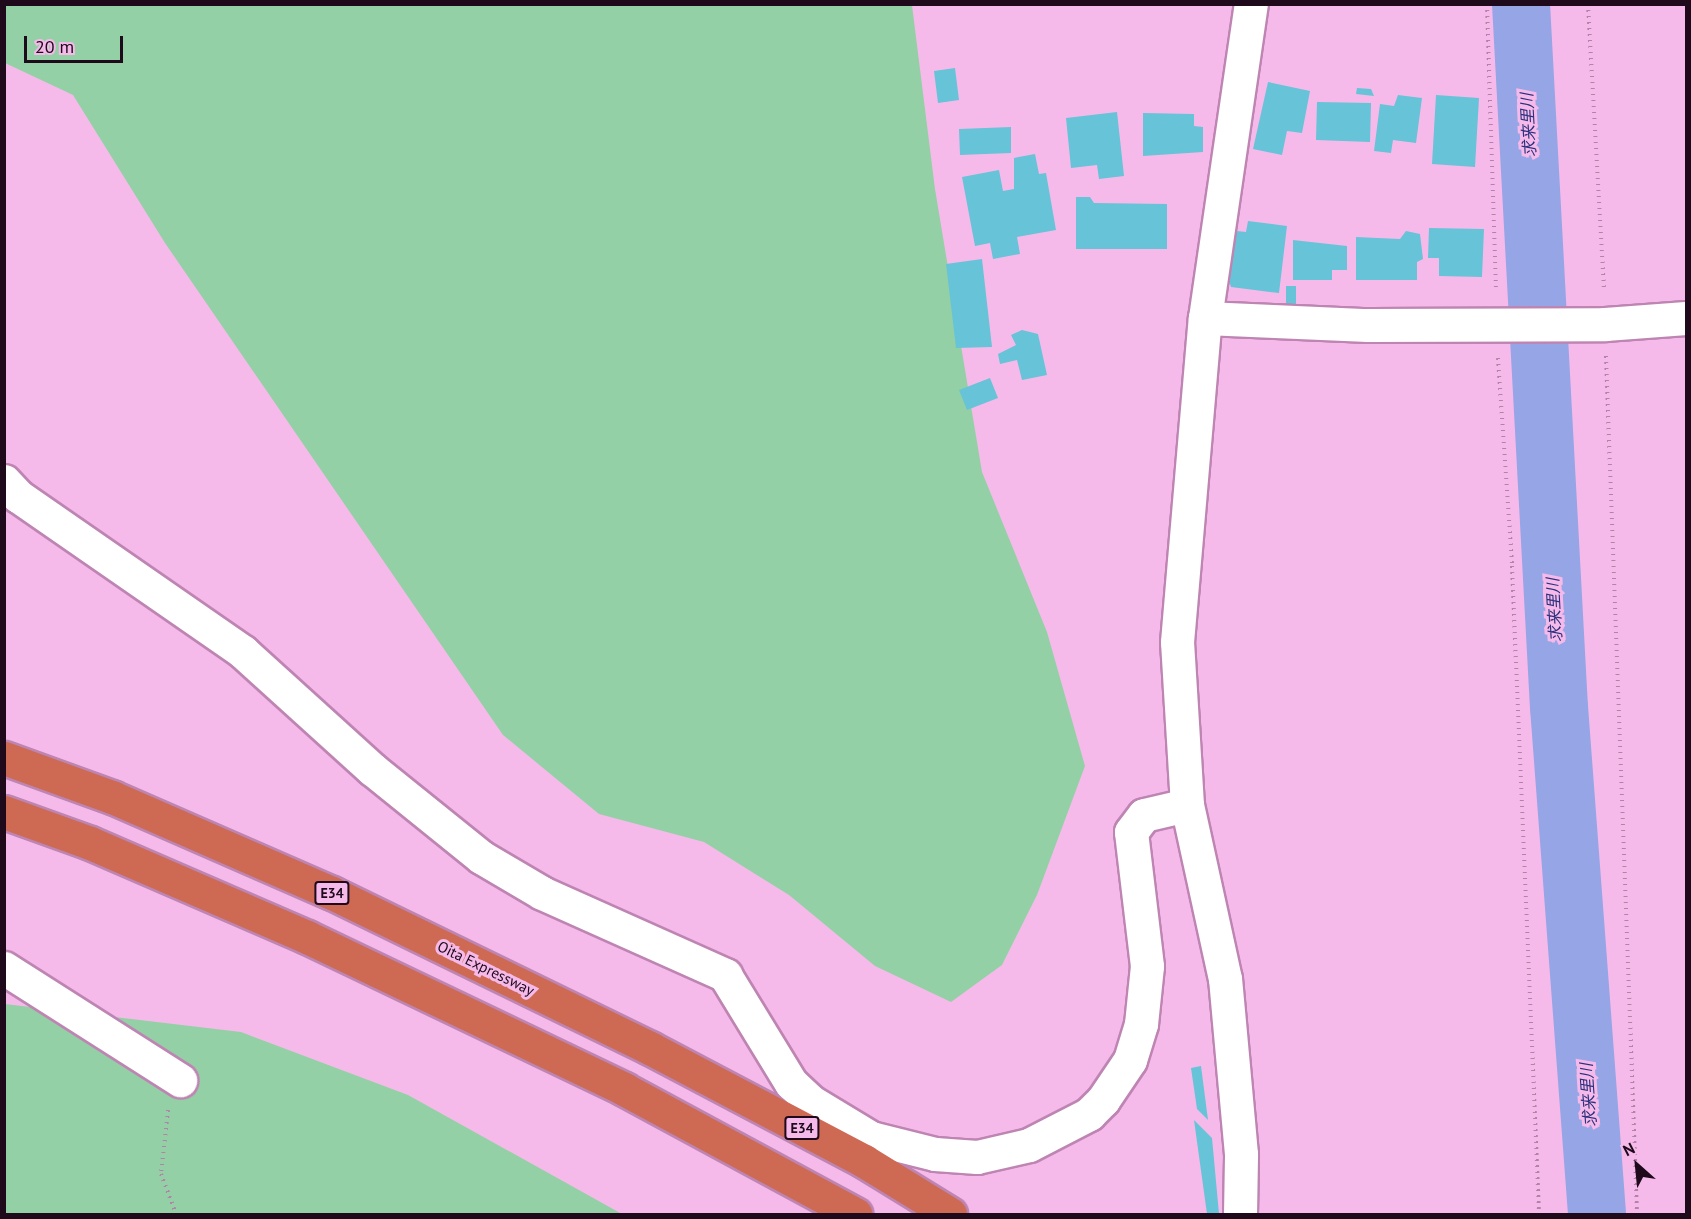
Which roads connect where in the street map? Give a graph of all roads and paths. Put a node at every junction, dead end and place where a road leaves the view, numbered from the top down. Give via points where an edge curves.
1 (1251, 4) edge
2 (1487, 4) edge
3 (1588, 4) edge
4 (1205, 318) junction
5 (1686, 318) edge
6 (1496, 323) junction
7 (1601, 324) junction
8 (4, 481) edge
9 (4, 758) edge
10 (1187, 805) junction
11 (4, 812) edge
12 (4, 968) edge
13 (180, 1080) joint
14 (176, 1215) edge
15 (855, 1215) edge
16 (950, 1215) edge
17 (1240, 1215) edge
18 (1539, 1215) edge
19 (1637, 1215) edge

1 - 4 street
2 - 6 path via 1495,144
3 - 7 path
4 - 6 street via 1368,325
4 - 10 street via 1177,642
5 - 7 street
6 - 7 street
6 - 18 path via 1512,566
7 - 19 path
8 - 10 street via 18,496 243,651 372,769 481,857 542,893 725,975 791,1083 810,1101 871,1138 935,1154 977,1157 1029,1145 1089,1114 1103,1100 1130,1060 1141,1024 1147,966 1131,832 1144,814
9 - 16 highway, Oita Expressway / E34 via 112,797 332,892 650,1048 864,1161
10 - 17 street via 1225,980 1241,1154
11 - 15 highway via 90,843 307,937 624,1089
12 - 13 street
13 - 14 path via 169,1102 161,1174

